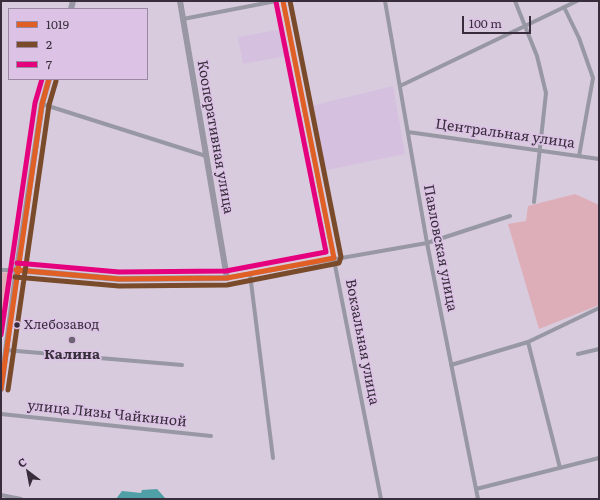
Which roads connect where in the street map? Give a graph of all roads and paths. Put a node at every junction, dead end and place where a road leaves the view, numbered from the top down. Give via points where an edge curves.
1 (180, 1) edge
2 (276, 1) edge
3 (283, 1) edge
4 (385, 1) edge
5 (516, 1) edge
6 (577, 1) edge
7 (564, 7) junction
8 (183, 19) junction
9 (526, 26) junction
10 (49, 80) edge
11 (400, 86) junction
12 (42, 104) junction
13 (408, 132) junction
14 (540, 150) junction
15 (206, 156) junction
16 (580, 156) junction
17 (599, 159) edge
18 (534, 202) dead end
19 (510, 216) dead end
20 (427, 243) junction
21 (334, 258) junction
22 (1, 270) edge
23 (16, 270) junction
24 (250, 274) junction
25 (227, 278) junction
26 (599, 308) edge
27 (528, 342) junction
28 (599, 349) edge
29 (5, 350) junction
30 (578, 354) dead end
31 (182, 365) dead end
32 (451, 365) junction
33 (1, 389) edge
34 (1, 414) edge
35 (211, 436) dead end
36 (273, 458) dead end
37 (599, 458) edge
38 (560, 468) junction
39 (476, 489) junction
40 (1, 495) edge
41 (21, 499) edge
42 (381, 499) edge
43 (478, 499) edge

1 - 8 street, Кооперативная улица
2 - 8 street
3 - 21 street, Вокзальная улица
4 - 11 street, Павловская улица
5 - 9 street
6 - 7 street
7 - 9 street
7 - 16 street via 579,38 593,78
8 - 15 street, Кооперативная улица
9 - 11 street
9 - 14 street via 546,93
10 - 12 street
11 - 13 street, Павловская улица
12 - 15 street
12 - 23 street
13 - 14 street, Центральная улица
13 - 20 street, Павловская улица
14 - 16 street, Центральная улица
14 - 18 street
15 - 25 street, Кооперативная улица
16 - 17 street, Центральная улица
19 - 20 street
20 - 21 street
20 - 32 street, Павловская улица
21 - 24 street
21 - 42 street, Вокзальная улица
22 - 23 street
23 - 25 street via 119,279
23 - 29 street
24 - 25 street
24 - 36 street
26 - 27 street
27 - 32 street
27 - 38 street
28 - 30 street
29 - 31 street
29 - 33 street
32 - 39 street, Павловская улица
34 - 35 street, улица Лизы Чайкиной
37 - 38 street
38 - 39 street
39 - 43 street, Павловская улица
40 - 41 street

